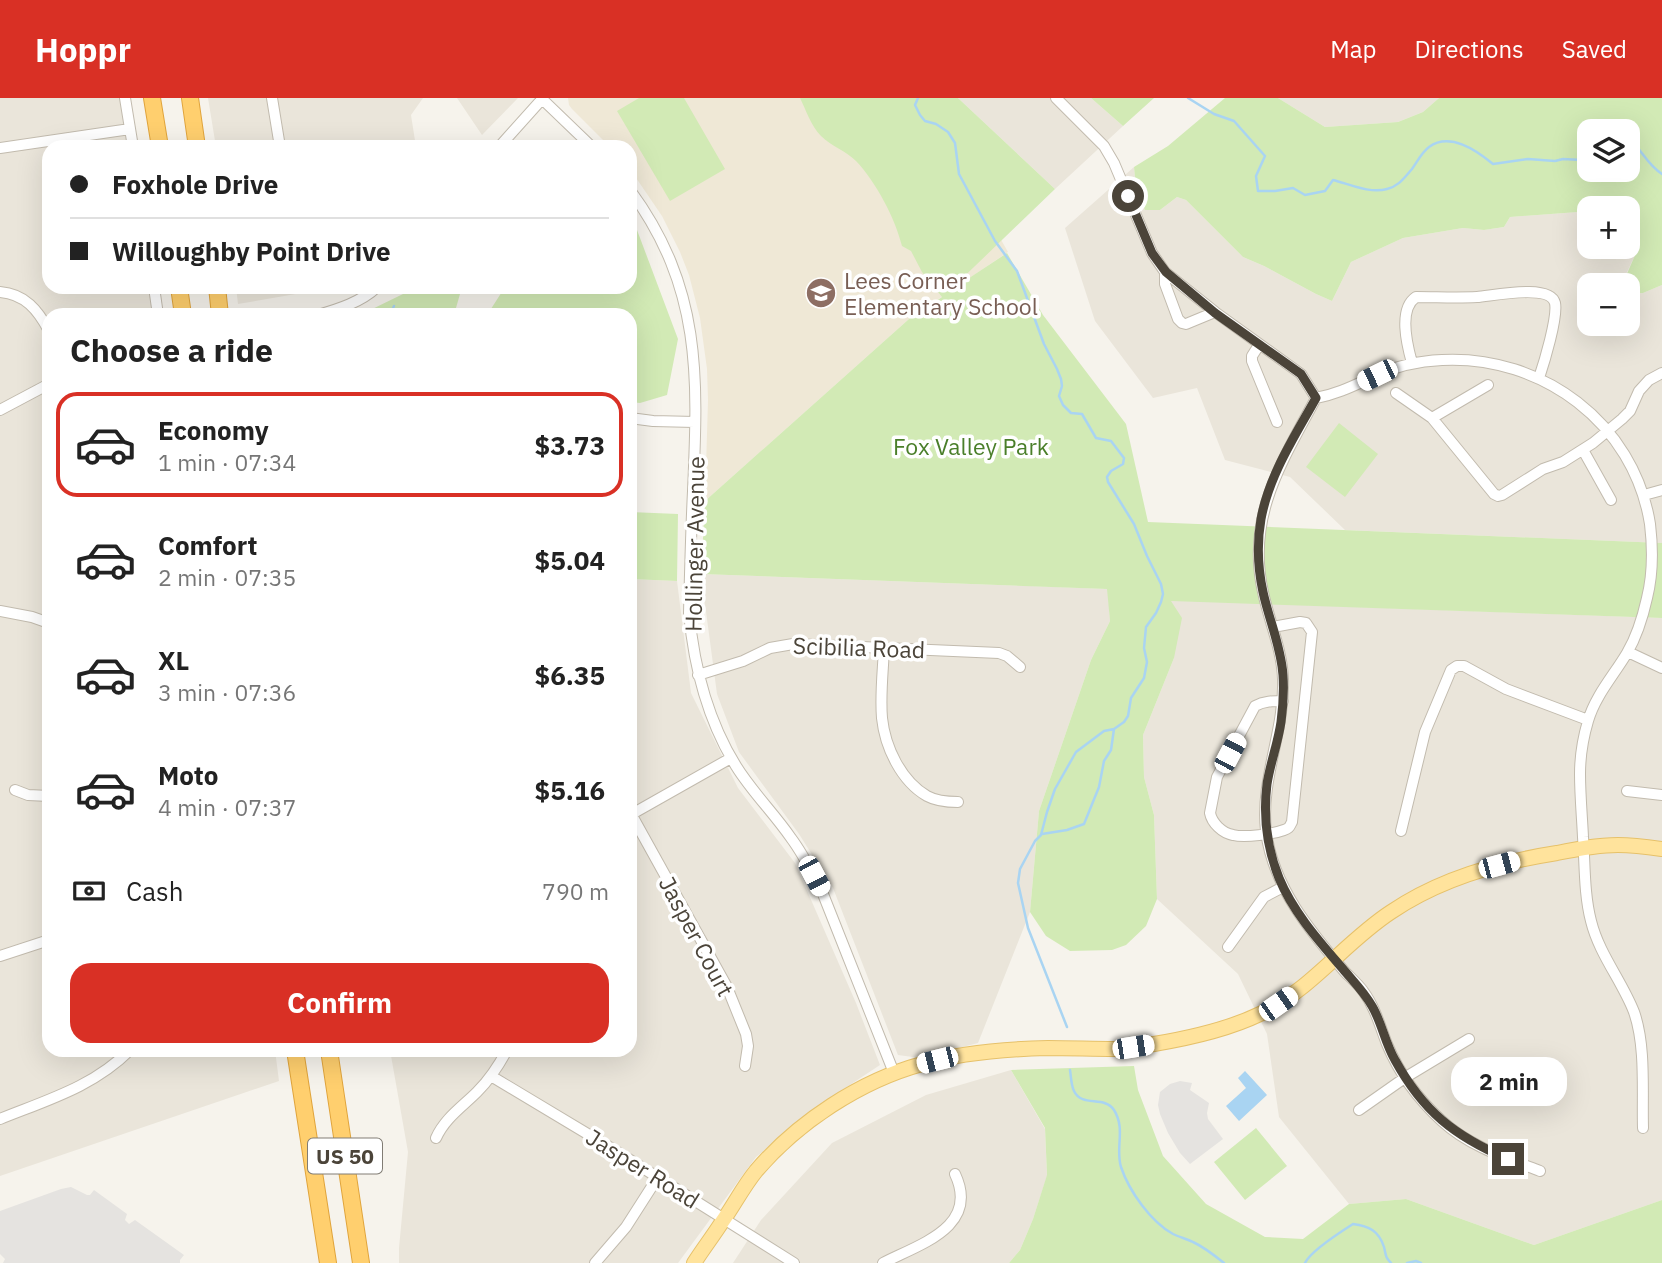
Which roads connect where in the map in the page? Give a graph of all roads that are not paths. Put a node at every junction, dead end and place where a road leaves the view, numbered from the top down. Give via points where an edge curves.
1 (125, 98) edge
2 (152, 98) edge
3 (190, 98) edge
4 (272, 98) edge
5 (542, 98) edge
6 (1056, 98) edge
7 (130, 129) junction
8 (55, 140) edge
9 (132, 140) edge
10 (159, 140) edge
11 (196, 140) edge
12 (279, 140) edge
13 (505, 140) edge
14 (585, 140) edge
15 (42, 142) edge
16 (0, 148) edge
17 (637, 201) edge
18 (1166, 272) junction
19 (0, 292) edge
20 (367, 294) edge
21 (344, 308) edge
22 (1215, 313) junction
23 (42, 317) edge
24 (1259, 345) junction
25 (1412, 363) junction
26 (1662, 373) edge
27 (1539, 378) junction
28 (1488, 385) dead end
29 (42, 388) edge
30 (1396, 393) dead end
31 (1316, 398) junction
32 (0, 410) edge
33 (1432, 418) junction
34 (637, 419) edge
35 (695, 422) junction
36 (1277, 422) dead end
37 (1607, 431) junction
38 (1583, 450) junction
39 (1662, 490) edge
40 (1644, 495) junction
41 (1611, 500) dead end
42 (0, 611) edge
43 (42, 621) edge
44 (1273, 627) junction
45 (884, 648) junction
46 (1628, 652) junction
47 (1020, 667) dead end
48 (1662, 668) edge
49 (698, 675) junction
50 (1283, 701) junction
51 (1588, 720) junction
52 (732, 758) junction
53 (15, 790) dead end
54 (1627, 791) dead end
55 (1662, 795) edge
56 (42, 796) edge
57 (958, 802) dead end
58 (637, 810) edge
59 (637, 824) edge
60 (1401, 831) dead end
61 (1267, 834) junction
62 (1584, 848) junction
63 (1662, 849) edge
64 (1283, 887) junction
65 (42, 942) edge
66 (1228, 947) dead end
67 (0, 956) edge
68 (1334, 959) junction
69 (1469, 1039) dead end
70 (122, 1057) edge
71 (296, 1057) edge
72 (330, 1057) edge
73 (503, 1057) edge
74 (744, 1066) dead end
75 (894, 1073) junction
76 (491, 1076) junction
77 (1406, 1077) junction
78 (1359, 1111) dead end
79 (0, 1119) edge
80 (1643, 1128) dead end
81 (436, 1138) dead end
82 (1540, 1171) dead end
83 (955, 1174) dead end
84 (658, 1177) junction
85 (724, 1219) junction
86 (328, 1263) edge
87 (361, 1263) edge
88 (595, 1263) edge
89 (694, 1263) edge
90 (794, 1263) edge
91 (883, 1263) edge

1 - 7 street
2 - 10 highway
3 - 11 highway
4 - 12 street
5 - 13 street
5 - 14 street
6 - 18 street via 1104,146 1152,253
7 - 8 street
7 - 9 street
15 - 16 street
17 - 35 street, Hollinger Avenue via 656,230 681,290 693,342
18 - 22 street
18 - 22 street via 1165,284 1182,323
19 - 23 street via 14,294
20 - 21 street
22 - 24 street
24 - 31 street via 1301,374
24 - 36 street via 1252,361
25 - 27 street via 1482,361
25 - 27 street via 1406,342 1406,308 1411,300 1521,291 1549,295 1556,305
25 - 31 street
26 - 37 street via 1649,380 1630,411
27 - 37 street via 1582,405
28 - 33 street
29 - 32 street
30 - 33 street
31 - 44 street via 1271,484 1261,519 1260,574
33 - 38 street via 1497,496
34 - 35 street
35 - 49 street, Hollinger Avenue via 689,613
37 - 38 street
37 - 40 street
38 - 41 street
39 - 40 street
40 - 46 street via 1651,537 1651,581
42 - 43 street
44 - 50 street via 1283,672
44 - 61 street via 1300,622 1312,632 1292,822 1289,828
45 - 47 street, Scibilia Road via 999,653
45 - 49 street, Scibilia Road via 780,645
45 - 57 street via 882,716 894,760 926,795
46 - 48 street
46 - 51 street
49 - 52 street, Hollinger Avenue via 712,719
50 - 61 street via 1267,781
50 - 61 street via 1255,706 1217,777 1210,813 1229,835
51 - 60 street via 1457,666 1451,670 1425,732
51 - 62 street via 1580,772
52 - 58 street
52 - 75 street, Hollinger Avenue via 791,838 821,889
53 - 56 street
54 - 55 street
59 - 74 street, Jasper Court via 727,987 746,1034
61 - 64 street
62 - 63 main road
62 - 68 main road via 1525,858 1455,878 1391,912
62 - 80 street via 1591,923 1637,1024
64 - 66 street via 1264,897
64 - 68 street
65 - 67 street
68 - 75 main road via 1260,1014 1197,1036 1115,1049 981,1052
68 - 77 street via 1363,991
69 - 77 street
70 - 79 street via 83,1085
71 - 86 highway, US 50
72 - 87 highway, US 50
73 - 76 street
75 - 85 main road via 838,1102 792,1136 757,1170
76 - 81 street via 449,1117
76 - 84 street, Jasper Road
77 - 78 street
77 - 82 street via 1427,1107 1452,1130 1488,1151
83 - 91 street via 961,1193 954,1221 933,1238
84 - 85 street, Jasper Road
84 - 88 street via 626,1227
85 - 89 main road
85 - 90 street, Jasper Road

